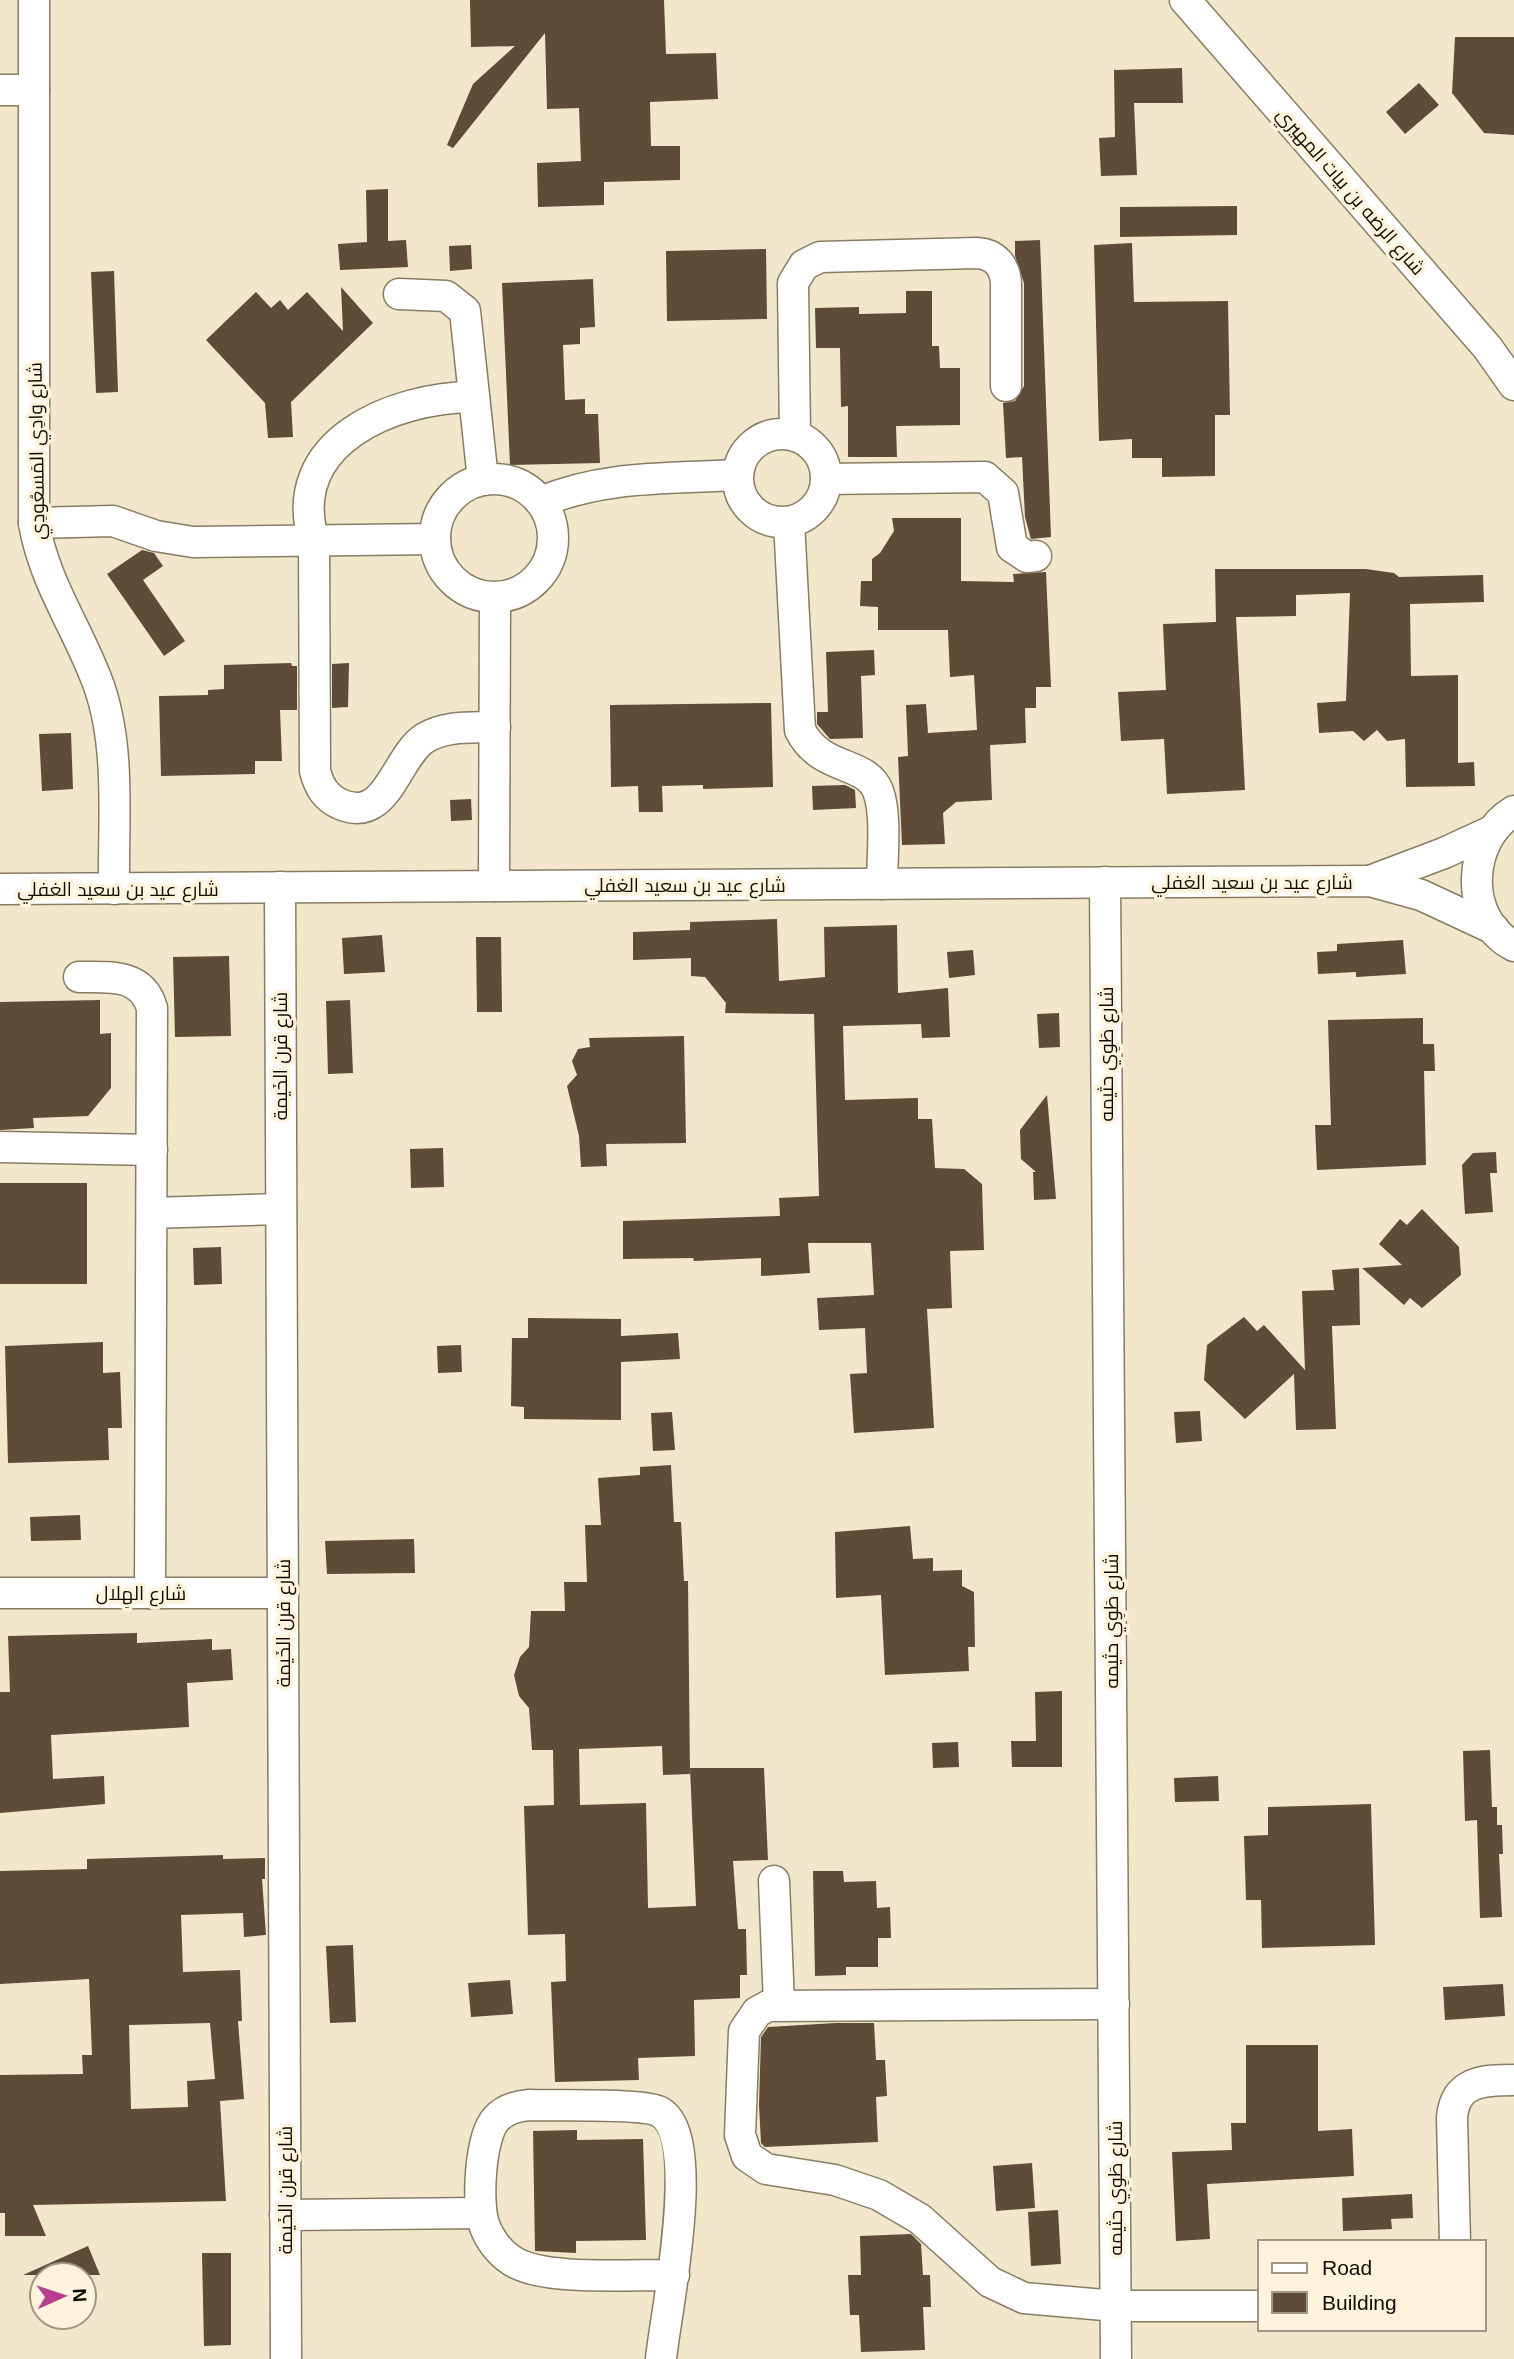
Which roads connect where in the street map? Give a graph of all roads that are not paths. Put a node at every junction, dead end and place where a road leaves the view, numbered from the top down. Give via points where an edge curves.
1 (34, 0) edge
2 (1185, 0) edge
3 (0, 90) edge
4 (34, 90) junction
5 (399, 295) dead end
6 (1514, 385) edge
7 (1006, 386) dead end
8 (474, 397) junction
9 (795, 436) junction
10 (737, 475) junction
11 (483, 480) junction
12 (826, 480) junction
13 (541, 502) junction
14 (789, 522) junction
15 (34, 523) junction
16 (435, 539) junction
17 (314, 541) junction
18 (1036, 556) dead end
19 (495, 598) junction
20 (495, 727) junction
21 (1506, 815) edge
22 (1370, 881) junction
23 (1105, 883) junction
24 (882, 884) junction
25 (494, 886) junction
26 (280, 887) junction
27 (0, 889) edge
28 (114, 889) junction
29 (1507, 943) edge
30 (79, 976) dead end
31 (0, 1147) edge
32 (152, 1150) junction
33 (281, 1209) junction
34 (152, 1213) junction
35 (0, 1593) edge
36 (150, 1593) junction
37 (283, 1593) junction
38 (774, 1881) dead end
39 (1114, 2004) junction
40 (779, 2005) junction
41 (1514, 2080) edge
42 (481, 2213) junction
43 (285, 2215) junction
44 (1455, 2240) edge
45 (674, 2275) junction
46 (1116, 2306) junction
47 (1258, 2306) edge
48 (286, 2359) edge
49 (662, 2359) edge
50 (1116, 2359) edge

1 - 4 street, شارع وادِي المَسعُودِي
2 - 6 street, شارع الرضه بن بيات المهيري via 1487,347
3 - 4 street
4 - 15 street, شارع وادِي المَسعُودِي
5 - 8 street via 446,296 465,310
7 - 9 street via 1006,283 996,259 977,253 820,257 804,265 793,283
8 - 11 street
8 - 17 street via 403,407 333,448 321,462 309,492
9 - 10 street via 769,435 757,442 747,450
9 - 12 street via 821,457
10 - 13 street via 598,484
10 - 14 street via 738,489 754,513 766,520
11 - 13 street via 515,483
11 - 16 street via 454,495 440,515
12 - 14 street via 817,506
12 - 18 street via 985,477 1003,494 1012,547 1027,557
13 - 19 street via 553,532 548,564 526,589
14 - 24 street via 800,730 816,753 866,775 878,792
15 - 17 street via 113,521 192,542
15 - 28 street, شارع وادِي المَسعُودِي via 46,572 105,709 112,757
16 - 17 street
16 - 19 street via 441,564 458,585
17 - 20 street via 315,771 324,793 346,806 370,805 389,789 408,753 428,736 453,728
19 - 20 street
20 - 25 street
21 - 22 street, شارع عيد بن سعيد الغفلي via 1444,853
21 - 29 street via 1476,869 1483,911
22 - 23 street, شارع عيد بن سعيد الغفلي
22 - 29 street, شارع عيد بن سعيد الغفلي via 1433,900
23 - 24 street, شارع عيد بن سعيد الغفلي
23 - 39 street, شارع طَوِي حثيمه
24 - 25 street, شارع عيد بن سعيد الغفلي
25 - 26 street, شارع عيد بن سعيد الغفلي
26 - 28 street, شارع عيد بن سعيد الغفلي
26 - 33 street, شارع قرن الخَيمة
27 - 28 street, شارع عيد بن سعيد الغفلي
30 - 32 street via 128,980 149,999 153,1018
31 - 32 street
32 - 34 street
33 - 34 street
33 - 37 street, شارع قرن الخَيمة
34 - 36 street
35 - 36 street, شارع الهِلال
36 - 37 street, شارع الهِلال
37 - 43 street, شارع قرن الخَيمة
38 - 40 street
39 - 40 street
39 - 46 street, شارع طَوِي حثيمه
40 - 46 street via 768,2006 749,2020 742,2042 740,2135 755,2164 835,2179 879,2195 920,2219 972,2269 1010,2292 1040,2301
41 - 44 street via 1476,2082 1456,2100 1452,2118
42 - 43 street
42 - 45 street via 491,2240 523,2267 550,2273
42 - 45 street via 485,2139 503,2112 529,2105 659,2111 674,2125 679,2144
43 - 48 street, شارع قرن الخَيمة
45 - 49 street
46 - 47 street
46 - 50 street, شارع طَوِي حثيمه

